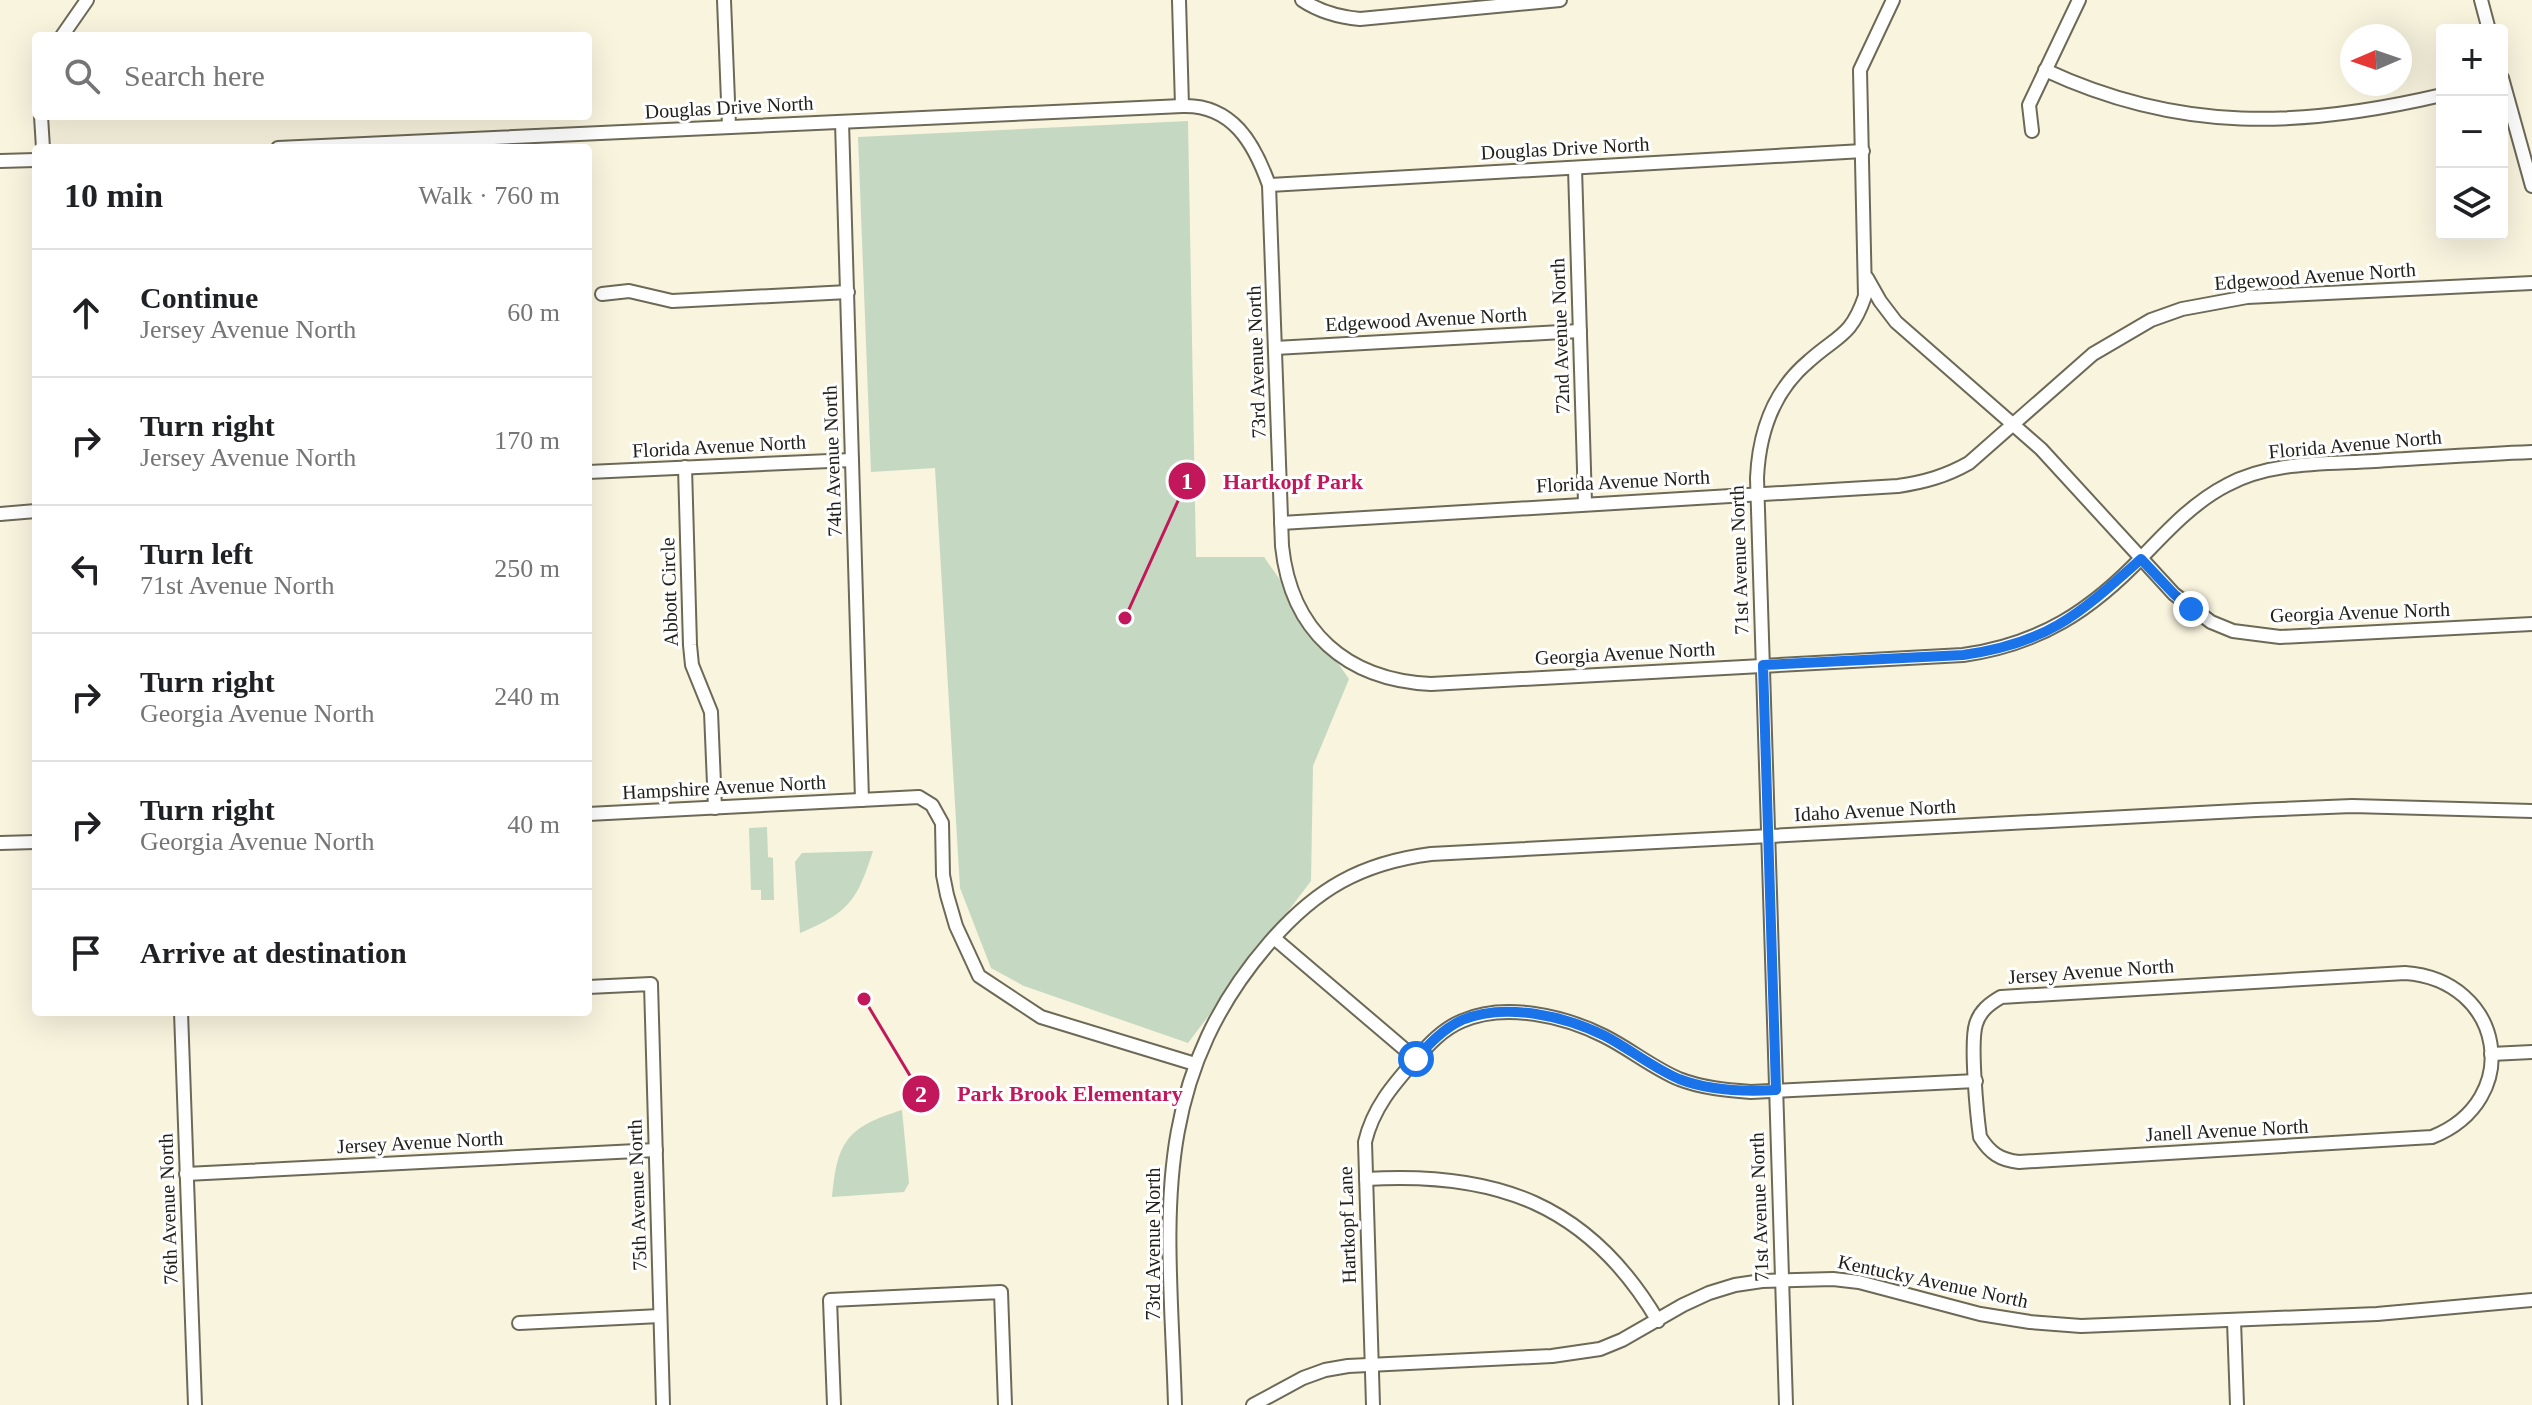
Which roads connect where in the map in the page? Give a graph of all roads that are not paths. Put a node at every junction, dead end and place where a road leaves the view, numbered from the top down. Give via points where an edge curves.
1 (87, 0) edge
2 (724, 0) edge
3 (1179, 0) edge
4 (1302, 0) edge
5 (1560, 0) edge
6 (1893, 0) edge
7 (2079, 0) edge
8 (2481, 0) edge
9 (1502, 3) edge
10 (2487, 24) edge
11 (65, 32) edge
12 (2045, 70) junction
13 (2436, 96) edge
14 (2507, 96) edge
15 (1182, 106) junction
16 (41, 120) edge
17 (842, 122) junction
18 (729, 126) junction
19 (2032, 131) dead end
20 (43, 144) edge
21 (360, 144) edge
22 (1863, 151) junction
23 (32, 160) edge
24 (0, 161) edge
25 (1575, 168) junction
26 (1269, 185) junction
27 (2532, 186) edge
28 (1867, 277) junction
29 (2532, 283) edge
30 (848, 292) junction
31 (602, 294) dead end
32 (1580, 331) junction
33 (1275, 348) junction
34 (2014, 425) junction
35 (2532, 452) edge
36 (852, 460) junction
37 (685, 467) junction
38 (592, 472) edge
39 (1757, 494) junction
40 (1585, 503) junction
41 (32, 511) edge
42 (0, 514) edge
43 (1281, 523) junction
44 (2141, 559) junction
45 (2532, 624) edge
46 (1763, 665) junction
47 (1431, 684) joint
48 (862, 800) junction
49 (715, 808) junction
50 (2532, 811) edge
51 (592, 814) edge
52 (1768, 835) junction
53 (32, 842) edge
54 (0, 843) edge
55 (1274, 938) junction
56 (592, 987) edge
57 (181, 1016) edge
58 (2532, 1052) edge
59 (2491, 1054) junction
60 (1416, 1059) junction
61 (1195, 1064) junction
62 (1976, 1081) junction
63 (1188, 1085) joint
64 (1776, 1090) junction
65 (656, 1150) junction
66 (186, 1174) junction
67 (1366, 1179) junction
68 (1782, 1280) junction
69 (2532, 1300) edge
70 (660, 1316) junction
71 (1658, 1321) junction
72 (2234, 1321) junction
73 (519, 1323) dead end
74 (1371, 1365) junction
75 (195, 1405) edge
76 (663, 1405) edge
77 (834, 1405) edge
78 (1005, 1405) edge
79 (1175, 1405) edge
80 (1253, 1405) edge
81 (1373, 1405) edge
82 (1786, 1405) edge
83 (2237, 1405) edge

1 - 11 street
2 - 18 street
3 - 15 street
4 - 9 street via 1323,12 1360,19
5 - 9 street
6 - 22 street, 71st Avenue North via 1860,70
7 - 12 street
8 - 10 street
12 - 13 street via 2142,107 2224,119 2340,113
12 - 19 street via 2029,105
14 - 27 street
15 - 17 street, Douglas Drive North
15 - 26 street, 73rd Avenue North via 1223,114 1238,126
16 - 20 street
17 - 18 street, Douglas Drive North
17 - 30 street, 74th Avenue North
18 - 21 street, Douglas Drive North
22 - 25 street, Douglas Drive North
22 - 28 street, 71st Avenue North
23 - 24 street
25 - 26 street, Douglas Drive North
25 - 32 street, 72nd Avenue North
26 - 33 street, 73rd Avenue North
28 - 34 street via 1896,322
28 - 39 street, 71st Avenue North via 1865,296 1848,332 1810,360 1776,401 1758,451
29 - 34 street, Edgewood Avenue North via 2247,297 2182,309 2151,320 2093,354
30 - 31 street via 672,301 629,291
30 - 36 street, 74th Avenue North
32 - 33 street, Edgewood Avenue North
32 - 40 street, 72nd Avenue North
33 - 43 street, 73rd Avenue North
34 - 39 street, Florida Avenue North via 1969,463 1924,482
34 - 44 street
35 - 44 street, Florida Avenue North via 2300,465 2250,474 2206,497
36 - 37 street, Florida Avenue North
36 - 48 street, 74th Avenue North
37 - 38 street, Florida Avenue North
37 - 49 street, Abbott Circle via 690,645 692,665 711,712
39 - 40 street, Florida Avenue North
39 - 46 street, 71st Avenue North
40 - 43 street, Florida Avenue North
41 - 42 street
43 - 47 street, 73rd Avenue North via 1292,594 1318,636 1336,653 1381,677
44 - 45 street, Georgia Avenue North via 2191,609 2233,631 2256,635
44 - 46 street, Georgia Avenue North via 2075,616 2022,643 1963,655
46 - 47 street, Georgia Avenue North
46 - 52 street, 71st Avenue North
48 - 49 street, Hampshire Avenue North
48 - 61 street via 919,797 932,805 942,823 947,895 979,976 1041,1017
49 - 51 street, Hampshire Avenue North
50 - 52 street, Idaho Avenue North via 2352,806
52 - 55 street, Idaho Avenue North via 1398,859 1336,883
52 - 64 street, 71st Avenue North
53 - 54 street
55 - 60 street
55 - 61 street, Idaho Avenue North via 1226,1001
56 - 65 street, 75th Avenue North via 651,984
57 - 66 street, 76th Avenue North
58 - 59 street
59 - 62 street, Janell Avenue North via 2485,1092 2476,1107 2449,1131 2432,1137 2019,1162 1995,1156 1980,1137
59 - 62 street, Jersey Avenue North via 2486,1025 2469,999 2439,980 2405,973 2001,997 1989,1004 1976,1024
60 - 64 street via 1443,1031 1463,1020 1508,1012 1540,1015 1602,1034 1677,1078 1701,1086
60 - 67 street, Hartkopf Lane via 1369,1124
61 - 63 street, Idaho Avenue North
62 - 64 street
63 - 79 street, 73rd Avenue North via 1169,1181
64 - 68 street, 71st Avenue North
65 - 66 street, Jersey Avenue North
65 - 70 street, 75th Avenue North
66 - 75 street, 76th Avenue North
67 - 71 street via 1407,1176 1479,1183 1547,1209 1605,1251
67 - 74 street, Hartkopf Lane
68 - 71 street, Kentucky Avenue North via 1709,1293
68 - 72 street, Kentucky Avenue North via 1859,1282 1980,1314 2043,1323
68 - 82 street, 71st Avenue North
69 - 72 street, Kentucky Avenue North
70 - 73 street
70 - 76 street, 75th Avenue North
71 - 74 street, Kentucky Avenue North via 1611,1345 1577,1354
72 - 83 street
74 - 80 street, Kentucky Avenue North via 1325,1370
74 - 81 street, Hartkopf Lane
77 - 78 street via 830,1300 1001,1292

